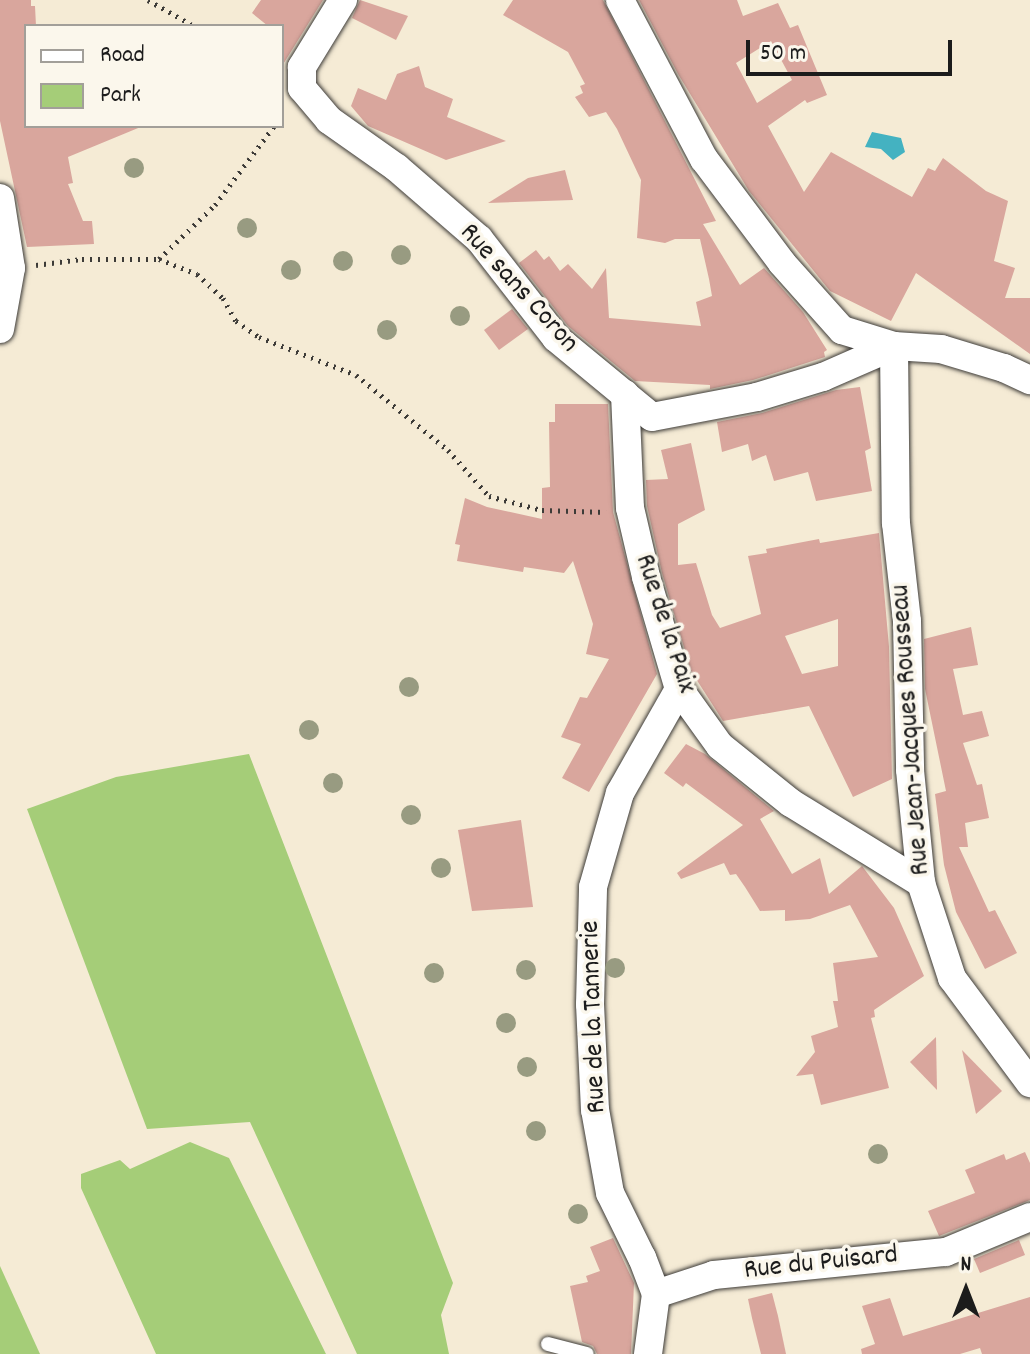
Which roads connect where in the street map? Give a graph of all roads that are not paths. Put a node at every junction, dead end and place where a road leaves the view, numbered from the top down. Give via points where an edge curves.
1 (343, 0) edge
2 (620, 0) edge
3 (0, 198) edge
4 (0, 329) edge
5 (894, 346) junction
6 (1030, 380) edge
7 (625, 394) junction
8 (679, 689) junction
9 (921, 883) junction
10 (1030, 1083) edge
11 (1030, 1217) edge
12 (656, 1294) junction
13 (548, 1344) dead end
14 (587, 1354) edge
15 (648, 1354) edge

1 - 7 street, Rue sans Coron via 302,67 302,88 329,120 397,168 479,239 556,338
2 - 5 street via 704,159 782,263 842,330
3 - 4 street via 11,268
5 - 6 street via 941,349
5 - 7 street, Rue sans Coron via 823,377 757,397 652,417
5 - 9 street, Rue Jean-Jacques Rousseau via 896,523 907,621 910,770
7 - 8 street, Rue de la Paix via 630,508
8 - 9 street, Rue de la Paix via 720,746 791,803
8 - 12 street, Rue de la Tannerie via 620,793 593,887 590,1004 595,1110 610,1193
9 - 10 street, Rue Jean-Jacques Rousseau via 952,978
11 - 12 street, Rue du Puisard via 946,1252 714,1275
12 - 15 street
13 - 14 lane

